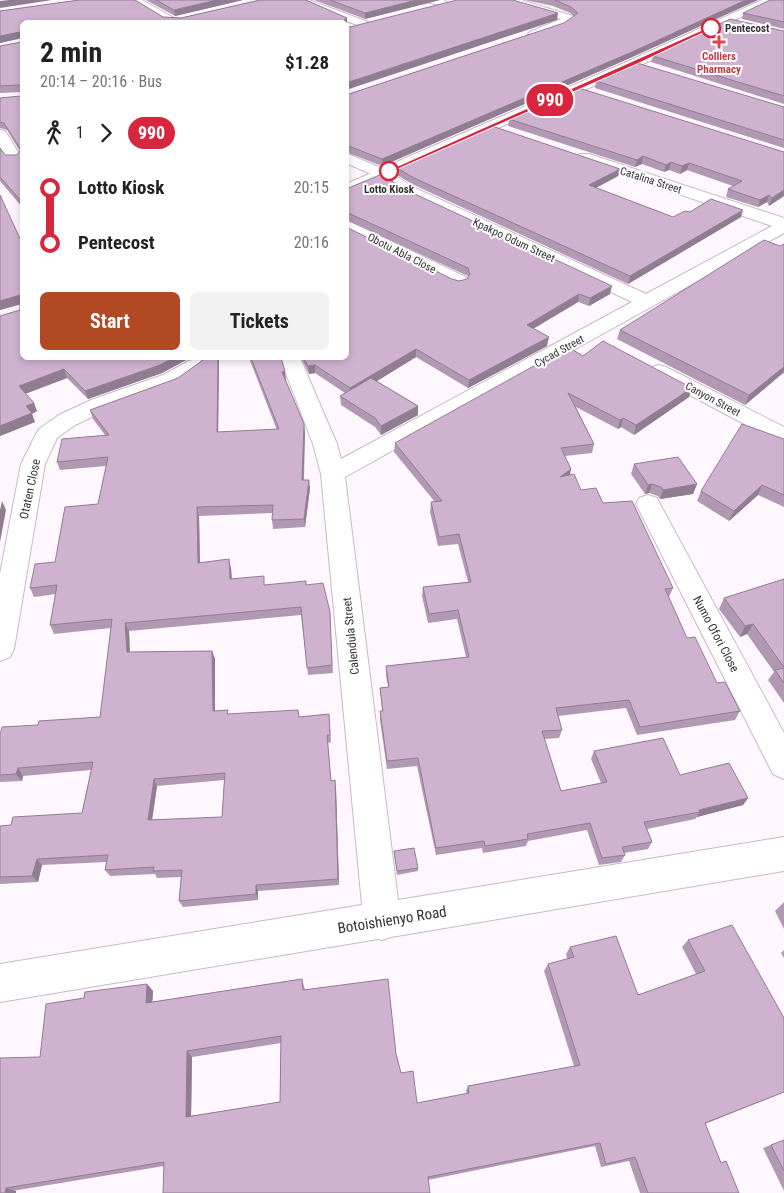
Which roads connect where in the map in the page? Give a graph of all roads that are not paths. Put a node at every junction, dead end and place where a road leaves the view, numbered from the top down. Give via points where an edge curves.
1 (134, 0) edge
2 (299, 0) edge
3 (510, 0) edge
4 (771, 0) edge
5 (449, 3) edge
6 (429, 4) edge
7 (175, 20) edge
8 (727, 20) junction
9 (746, 24) edge
10 (349, 28) edge
11 (524, 37) edge
12 (635, 63) junction
13 (654, 69) edge
14 (577, 88) junction
15 (596, 94) edge
16 (490, 126) junction
17 (510, 133) edge
18 (0, 134) edge
19 (566, 151) edge
20 (14, 158) edge
21 (349, 159) edge
22 (383, 174) junction
23 (349, 189) edge
24 (784, 225) edge
25 (349, 226) edge
26 (459, 281) edge
27 (648, 302) junction
28 (291, 360) edge
29 (642, 362) edge
30 (196, 365) edge
31 (784, 436) edge
32 (333, 474) junction
33 (648, 504) dead end
34 (1, 638) edge
35 (784, 764) edge
36 (784, 854) edge
37 (382, 922) junction
38 (0, 985) edge

1 - 7 street
2 - 10 street via 368,23
3 - 11 street via 569,18 564,23
4 - 8 street
5 - 6 street
8 - 9 street
8 - 12 street
12 - 13 street
12 - 14 street
14 - 15 street
14 - 16 street
16 - 17 street
16 - 22 street
18 - 20 street
19 - 24 street, Catalina Street
21 - 22 street, Kpakpo Odum Street
22 - 23 street
22 - 27 street, Kpakpo Odum Street via 407,190
24 - 27 street, Cycad Street
25 - 26 street, Obotu Abla Close
27 - 32 street, Cycad Street via 598,339
28 - 32 street, Calendula Street via 325,444
29 - 31 street, Canyon Street
30 - 34 street, Otaten Close via 171,380 99,405 47,434 33,464
32 - 37 street, Calendula Street
33 - 35 street, Numo Ofori Close
36 - 37 street, Botoishienyo Road
37 - 38 street, Botoishienyo Road

